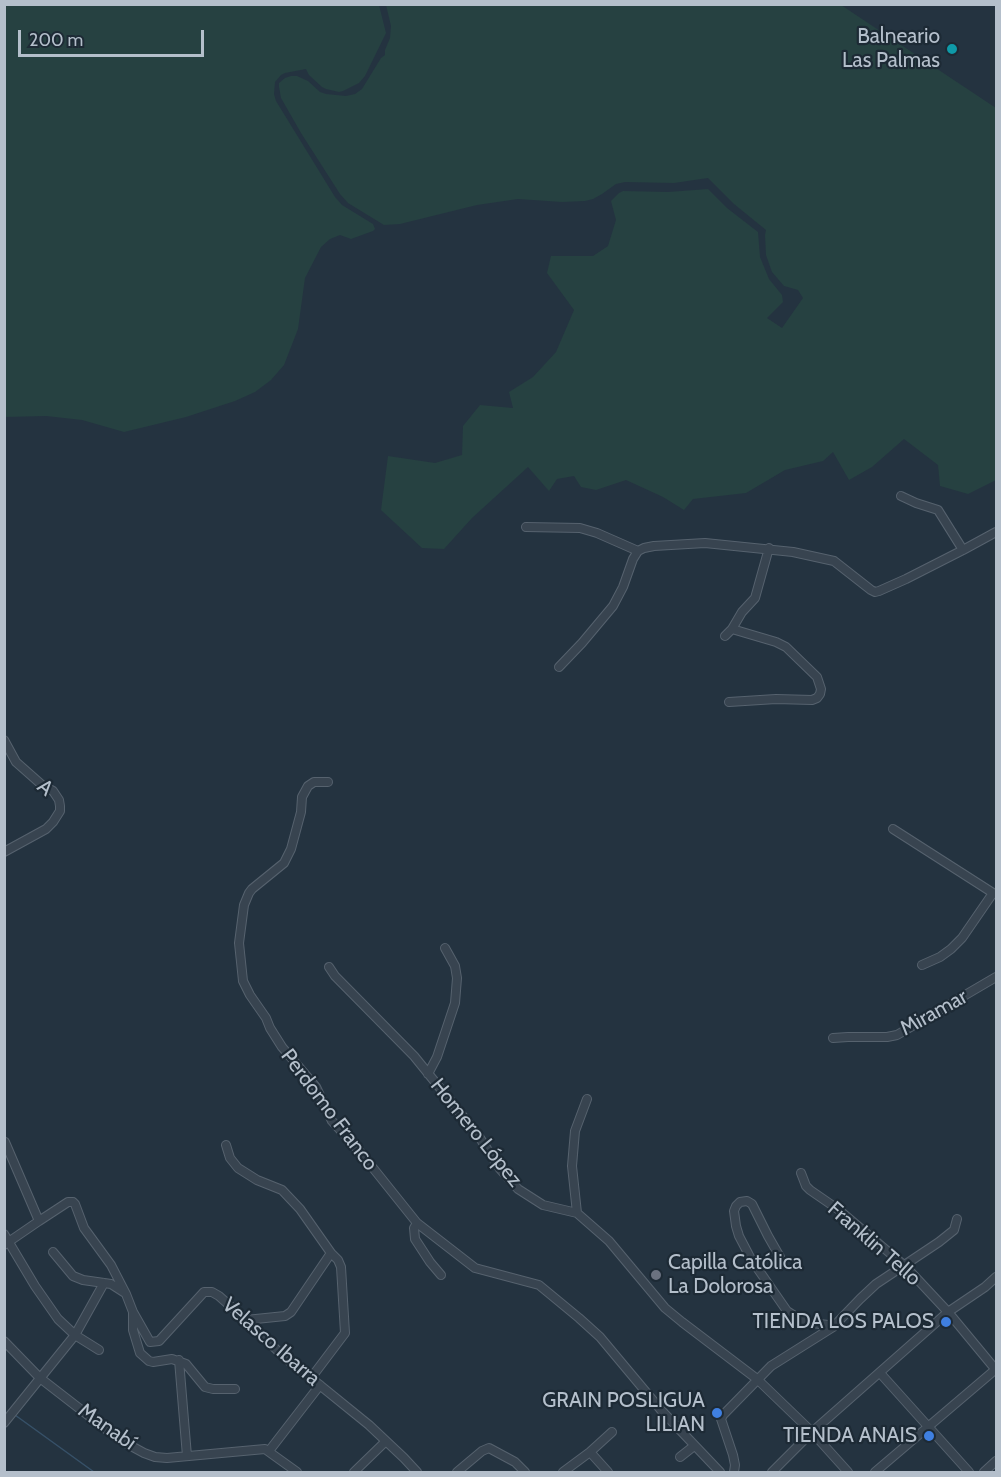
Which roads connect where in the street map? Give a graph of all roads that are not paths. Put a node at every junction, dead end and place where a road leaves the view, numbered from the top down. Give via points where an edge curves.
1 (902, 496) dead end
2 (526, 527) dead end
3 (996, 532) edge
4 (769, 548) junction
5 (963, 550) junction
6 (638, 551) junction
7 (732, 629) junction
8 (725, 636) dead end
9 (559, 667) dead end
10 (729, 702) dead end
11 (4, 740) edge
12 (328, 782) dead end
13 (893, 829) dead end
14 (4, 852) edge
15 (995, 893) edge
16 (445, 948) dead end
17 (922, 965) dead end
18 (329, 967) dead end
19 (996, 977) edge
20 (833, 1038) dead end
21 (428, 1074) junction
22 (587, 1099) dead end
23 (5, 1142) edge
24 (226, 1145) dead end
25 (801, 1173) dead end
26 (576, 1213) junction
27 (957, 1219) dead end
28 (39, 1221) junction
29 (417, 1223) junction
30 (6, 1240) edge
31 (53, 1252) dead end
32 (331, 1253) junction
33 (780, 1257) dead end
34 (905, 1266) junction
35 (441, 1275) dead end
36 (996, 1277) edge
37 (104, 1283) junction
38 (126, 1294) junction
39 (133, 1311) junction
40 (948, 1312) junction
41 (246, 1320) junction
42 (833, 1327) junction
43 (75, 1335) junction
44 (4, 1341) edge
45 (99, 1350) dead end
46 (179, 1360) junction
47 (996, 1369) edge
48 (880, 1373) junction
49 (40, 1378) junction
50 (311, 1378) junction
51 (757, 1379) junction
52 (320, 1384) junction
53 (235, 1389) dead end
54 (4, 1423) edge
55 (928, 1427) junction
56 (612, 1432) dead end
57 (812, 1432) junction
58 (386, 1441) junction
59 (694, 1446) junction
60 (269, 1450) junction
61 (590, 1452) junction
62 (187, 1456) junction
63 (680, 1457) dead end
64 (996, 1461) edge
65 (297, 1473) edge
66 (354, 1473) edge
67 (417, 1473) edge
68 (456, 1473) edge
69 (525, 1473) edge
70 (563, 1473) edge
71 (608, 1473) edge
72 (720, 1473) edge
73 (734, 1473) edge
74 (772, 1473) edge
75 (848, 1473) edge
76 (875, 1473) edge
77 (969, 1473) edge
78 (984, 1473) edge

1 - 5 street via 938,510
2 - 6 street via 580,528
3 - 5 street
4 - 5 street via 834,561 875,592
4 - 6 street via 705,543 654,546
4 - 7 street via 755,598
6 - 9 street via 613,606
7 - 8 street
7 - 10 street via 786,647 817,677 821,689 812,700
11 - 14 street, A via 16,762 53,791 60,806 58,816 46,829
12 - 29 street, Perdomo Franco via 308,786 291,849 284,862 252,889 244,905 238,943 243,981 282,1047 316,1087 332,1121
13 - 15 street
15 - 17 street via 951,949
16 - 21 street via 455,966 455,1003
18 - 21 street, Homero López
19 - 20 street, Miramar via 897,1035
21 - 26 street, Homero López via 518,1189 543,1205
22 - 26 street via 575,1131 572,1166
23 - 28 street
24 - 32 street via 238,1168 282,1190
25 - 34 street, Franklin Tello via 810,1190
26 - 51 street, Homero López via 609,1241 665,1308
27 - 34 street via 954,1230
28 - 30 street
28 - 38 street via 73,1202 84,1228
29 - 35 street via 415,1239
29 - 59 street, Perdomo Franco via 475,1268 539,1285 600,1337
30 - 43 street via 58,1319
31 - 37 street via 73,1276
32 - 41 street via 291,1312
32 - 50 street via 341,1267 346,1330
33 - 42 street via 752,1204 740,1202 734,1211 740,1236 787,1311 804,1322
34 - 40 street, Franklin Tello
34 - 42 street via 876,1284
36 - 40 street
37 - 38 street
37 - 43 street
38 - 39 street
39 - 41 street, Velasco Ibarra via 150,1341 159,1341 204,1292 219,1296
39 - 46 street via 137,1348 143,1357 153,1362
40 - 47 street, Franklin Tello
40 - 48 street
41 - 50 street, Velasco Ibarra via 284,1358
42 - 51 street
43 - 45 street
43 - 49 street
44 - 49 street, Manabí
46 - 53 street via 205,1387
46 - 62 street
47 - 55 street
48 - 55 street
48 - 57 street
49 - 54 street
49 - 62 street, Manabí via 120,1440 155,1457
50 - 52 street, Velasco Ibarra
51 - 57 street, Homero López
51 - 73 street via 721,1419 732,1447
52 - 58 street, Velasco Ibarra
52 - 60 street
55 - 76 street
55 - 77 street
56 - 61 street
57 - 74 street
57 - 75 street, Homero López
58 - 66 street
58 - 67 street, Velasco Ibarra
59 - 63 street
59 - 72 street, Perdomo Franco
60 - 62 street, Manabí
60 - 65 street
61 - 70 street
61 - 71 street
64 - 78 street
68 - 69 street via 489,1448 515,1462

